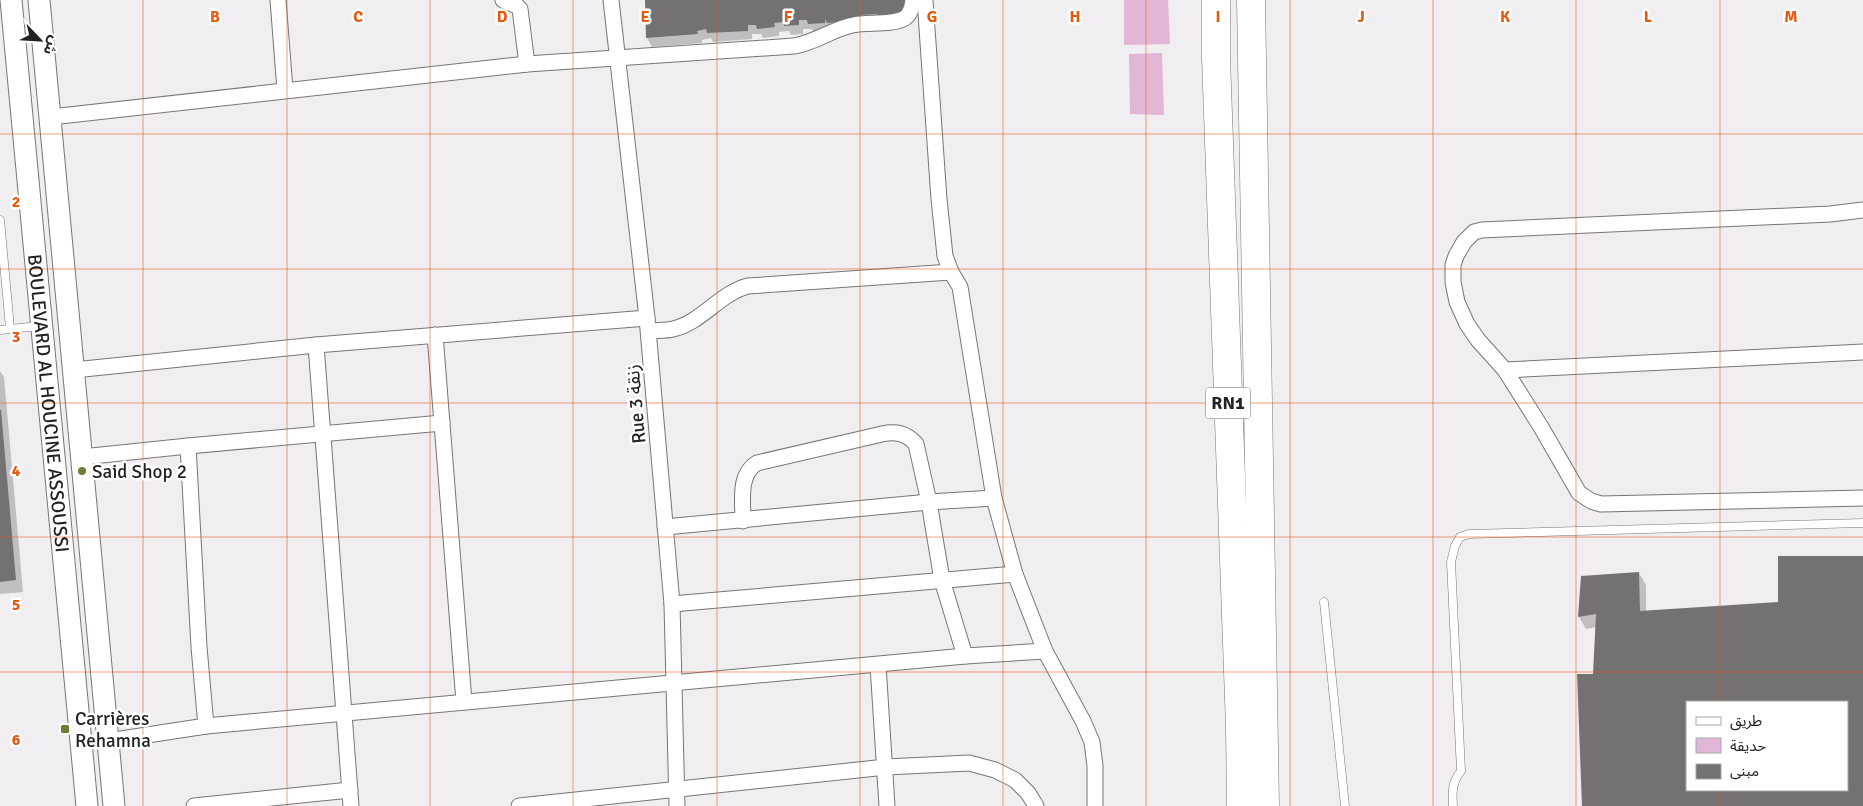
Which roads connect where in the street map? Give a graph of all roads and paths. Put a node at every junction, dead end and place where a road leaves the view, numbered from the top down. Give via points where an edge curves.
1 (11, 0) edge
2 (39, 0) edge
3 (278, 0) edge
4 (503, 0) edge
5 (611, 0) edge
6 (914, 0) edge
7 (925, 0) edge
8 (1210, 0) edge
9 (1216, 0) edge
10 (1251, 0) edge
11 (1216, 58) junction
12 (617, 59) junction
13 (527, 64) junction
14 (285, 90) junction
15 (51, 116) junction
16 (1863, 210) edge
17 (0, 220) edge
18 (951, 272) junction
19 (648, 325) junction
20 (41, 326) junction
21 (10, 328) junction
22 (0, 330) edge
23 (435, 335) junction
24 (316, 345) junction
25 (1863, 352) edge
26 (74, 370) junction
27 (1505, 370) junction
28 (442, 423) junction
29 (323, 434) junction
30 (188, 446) junction
31 (82, 457) junction
32 (994, 498) junction
33 (1863, 498) edge
34 (929, 502) junction
35 (743, 521) junction
36 (1863, 523) edge
37 (665, 527) junction
38 (1015, 574) junction
39 (942, 580) junction
40 (1324, 602) dead end
41 (672, 604) junction
42 (1045, 651) junction
43 (965, 656) junction
44 (878, 665) junction
45 (674, 684) junction
46 (464, 702) junction
47 (344, 713) junction
48 (206, 726) junction
49 (1252, 729) junction
50 (108, 741) junction
51 (886, 767) junction
52 (677, 788) junction
53 (350, 790) junction
54 (620, 800) edge
55 (550, 804) edge
56 (87, 806) edge
57 (114, 806) edge
58 (194, 806) edge
59 (351, 806) edge
60 (519, 806) edge
61 (677, 806) edge
62 (887, 806) edge
63 (1036, 806) edge
64 (1094, 806) edge
65 (1232, 806) edge
66 (1241, 806) edge
67 (1267, 806) edge
68 (1345, 806) edge
69 (1453, 806) edge

1 - 20 street, BOULEVARD AL HOUCINE ASSOUSSI
2 - 15 street, BOULEVARD AL HOUCINE ASSOUSSI
3 - 14 street
4 - 13 street via 521,11
5 - 12 street, Rue 3 زنقة
6 - 12 street via 907,17 900,21 845,27 802,45
7 - 18 street via 939,199 945,256
8 - 11 highway
9 - 11 highway, RN1
10 - 49 highway, RN1
11 - 49 highway, RN1
12 - 13 street
12 - 19 street, Rue 3 زنقة
13 - 14 street
14 - 15 street
15 - 26 street, BOULEVARD AL HOUCINE ASSOUSSI
16 - 27 street via 1474,232 1456,256 1453,282 1457,302 1478,340
17 - 21 lane
18 - 19 street via 748,286 737,289 694,319 673,329
18 - 32 street via 960,287
19 - 23 street
19 - 37 street, Rue 3 زنقة
20 - 21 lane
20 - 56 street, BOULEVARD AL HOUCINE ASSOUSSI
21 - 22 lane
23 - 24 street
23 - 28 street
24 - 26 street
24 - 29 street
25 - 27 street
26 - 31 street, BOULEVARD AL HOUCINE ASSOUSSI
27 - 33 street via 1542,427 1576,489 1595,503
28 - 29 street
28 - 46 street
29 - 30 street
29 - 47 street
30 - 31 street
30 - 48 street
31 - 50 street, BOULEVARD AL HOUCINE ASSOUSSI
32 - 34 street
32 - 38 street
34 - 35 street
34 - 35 street via 916,444 904,434 894,432 750,467 744,484
34 - 39 street
35 - 37 street
36 - 69 lane via 1460,536 1451,562 1461,771 1452,787
37 - 41 street, Rue 3 زنقة
38 - 39 street
38 - 42 street
39 - 41 street
39 - 43 street
40 - 68 lane
41 - 45 street, Rue 3 زنقة
42 - 43 street
42 - 64 street via 1092,742
43 - 44 street
44 - 45 street
44 - 51 street
45 - 46 street
45 - 52 street, Rue 3 زنقة
46 - 47 street
47 - 48 street
47 - 53 street
48 - 50 street
49 - 65 highway
49 - 66 highway, RN1
49 - 67 highway
50 - 57 street, BOULEVARD AL HOUCINE ASSOUSSI
51 - 52 street
51 - 62 street
51 - 63 street via 982,765 1015,780
52 - 54 street
52 - 61 street, Rue 3 زنقة
53 - 58 street
53 - 59 street
54 - 55 street
55 - 60 street

